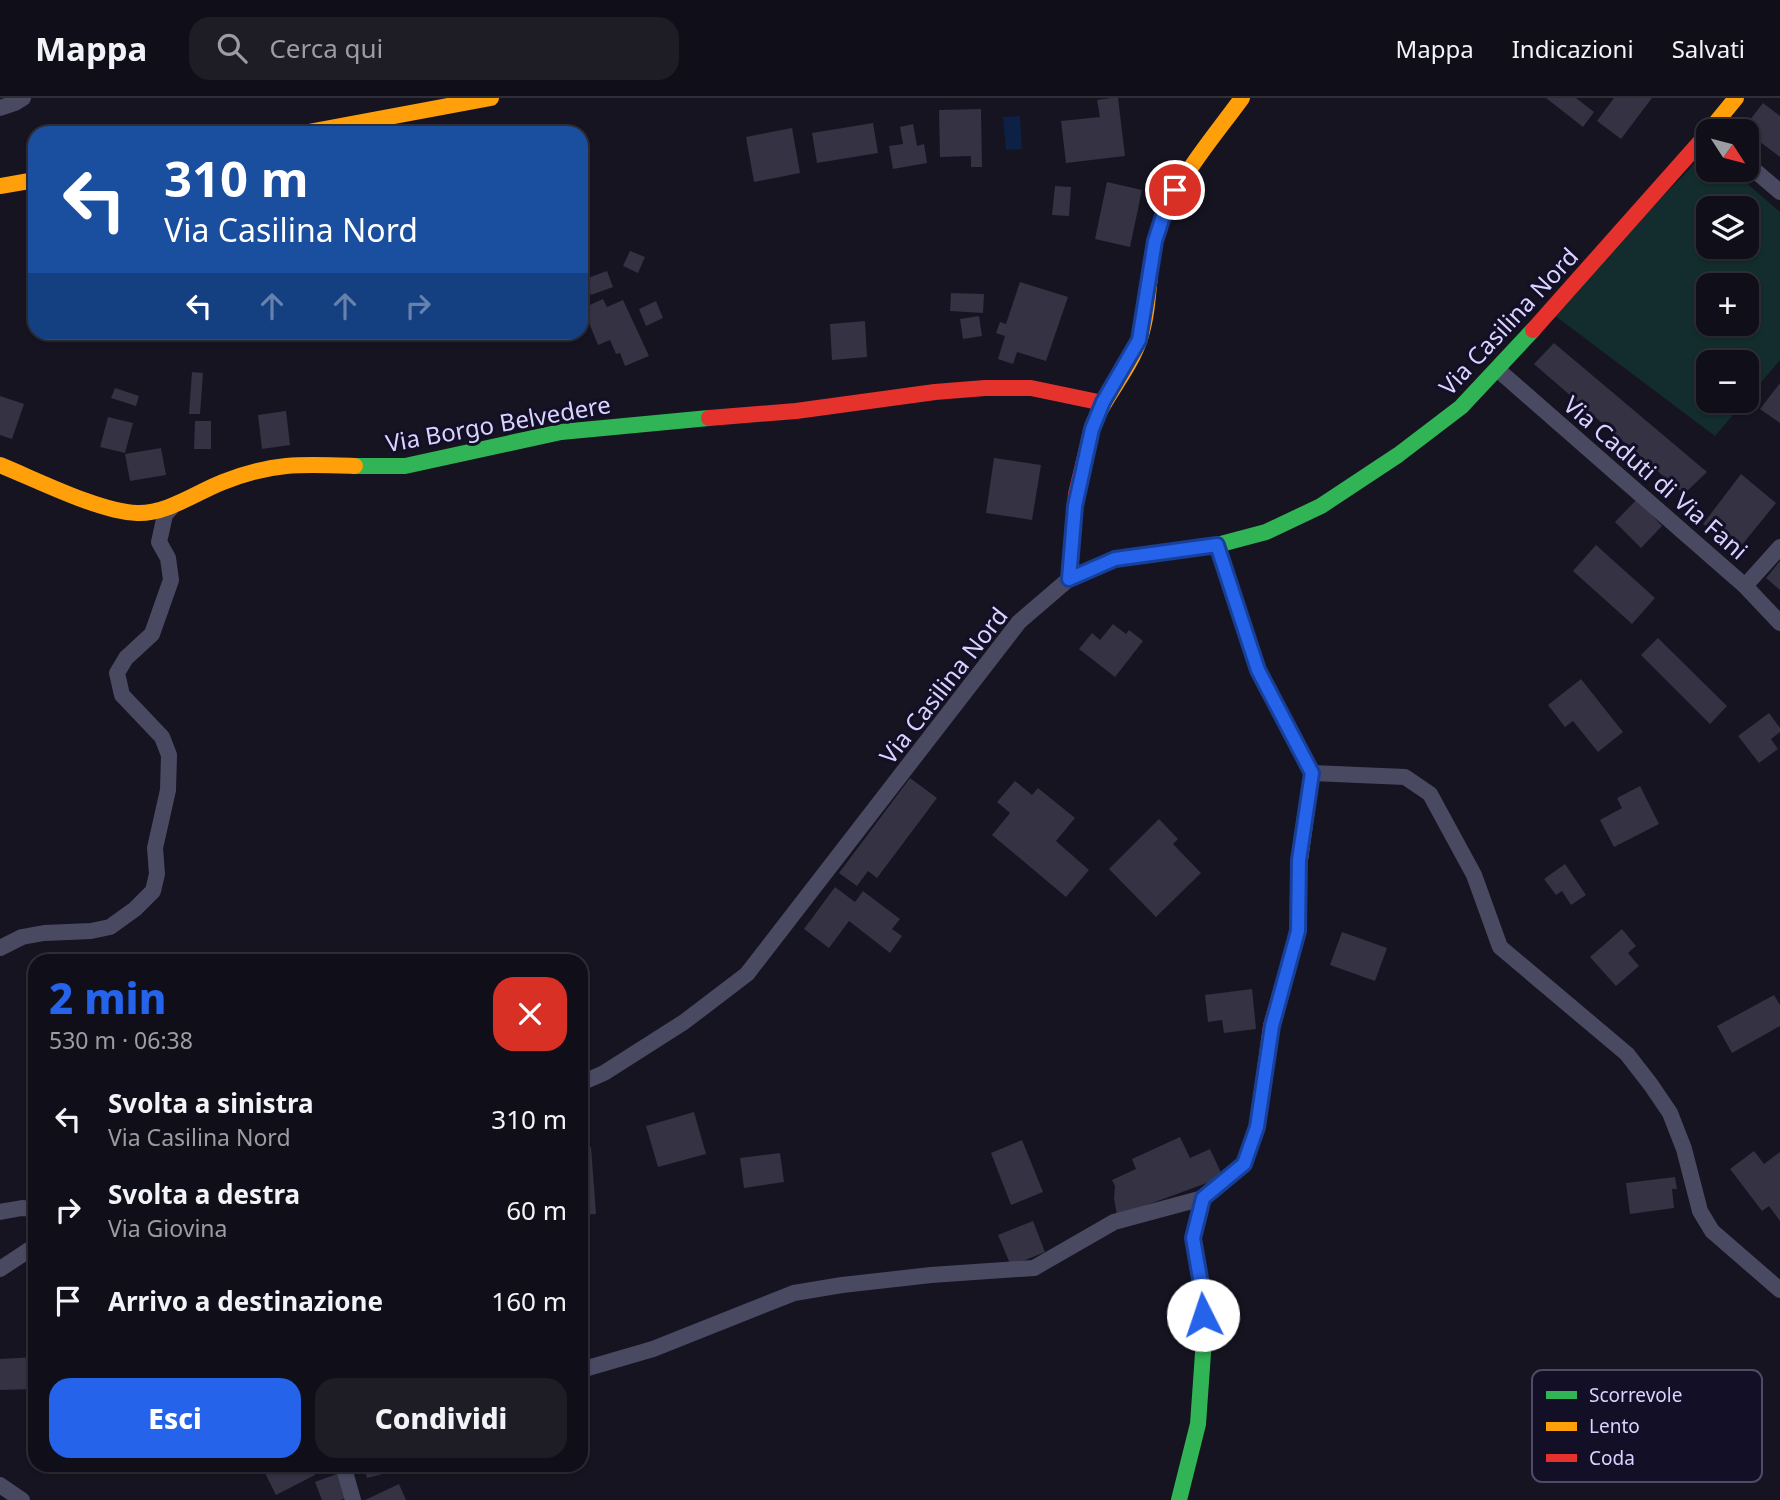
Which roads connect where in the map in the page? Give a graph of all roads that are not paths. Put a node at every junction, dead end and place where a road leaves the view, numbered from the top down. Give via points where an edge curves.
1 (23, 98) edge
2 (491, 98) edge
3 (1242, 98) edge
4 (1736, 98) edge
5 (0, 108) edge
6 (1719, 119) edge
7 (341, 126) edge
8 (1696, 147) edge
9 (1759, 174) edge
10 (28, 181) edge
11 (0, 186) edge
12 (1780, 192) edge
13 (1498, 370) junction
14 (1103, 402) junction
15 (0, 465) edge
16 (173, 506) junction
17 (1217, 545) junction
18 (1780, 547) edge
19 (1069, 579) junction
20 (1745, 586) junction
21 (1780, 622) edge
22 (1312, 773) junction
23 (0, 948) edge
24 (588, 1080) edge
25 (1203, 1198) junction
26 (28, 1208) edge
27 (0, 1212) edge
28 (28, 1250) edge
29 (0, 1269) edge
30 (1780, 1290) edge
31 (588, 1368) edge
32 (345, 1472) edge
33 (0, 1485) edge
34 (22, 1500) edge
35 (353, 1500) edge
36 (1179, 1500) edge

1 - 5 street
2 - 7 street
3 - 14 street via 1169,202 1155,241 1139,340
4 - 6 street, Via Casilina Nord
8 - 13 street, Via Casilina Nord
9 - 12 street
10 - 11 street
13 - 17 street, Via Casilina Nord via 1461,407 1321,506 1266,532
13 - 20 street, Via Caduti di Via Fani
14 - 16 street, Via Borgo Belvedere via 1031,388 965,389 814,409 596,427 405,466 283,464 229,480
14 - 19 street via 1078,491
15 - 16 street, Via Borgo Belvedere via 115,510 139,513
16 - 23 street via 165,515 159,542 168,558 171,580 152,634 117,673 122,695 162,737 169,755 153,891 110,926 22,937
17 - 19 street, Via Casilina Nord via 1115,559
17 - 22 street via 1258,670
18 - 20 street
19 - 24 street, Via Casilina Nord via 1019,622 747,974 684,1022
20 - 21 street, Via Caduti di Via Fani
22 - 25 street via 1299,860 1298,931 1272,1026 1257,1127 1244,1164
22 - 30 street via 1405,777 1430,794 1474,875 1500,947 1627,1055 1670,1114 1700,1211 1712,1231
25 - 31 street via 1114,1222 1034,1268 931,1275 794,1293 653,1349
25 - 36 street via 1193,1238 1203,1296 1198,1424
26 - 27 street
28 - 29 street
32 - 35 street
33 - 34 street

